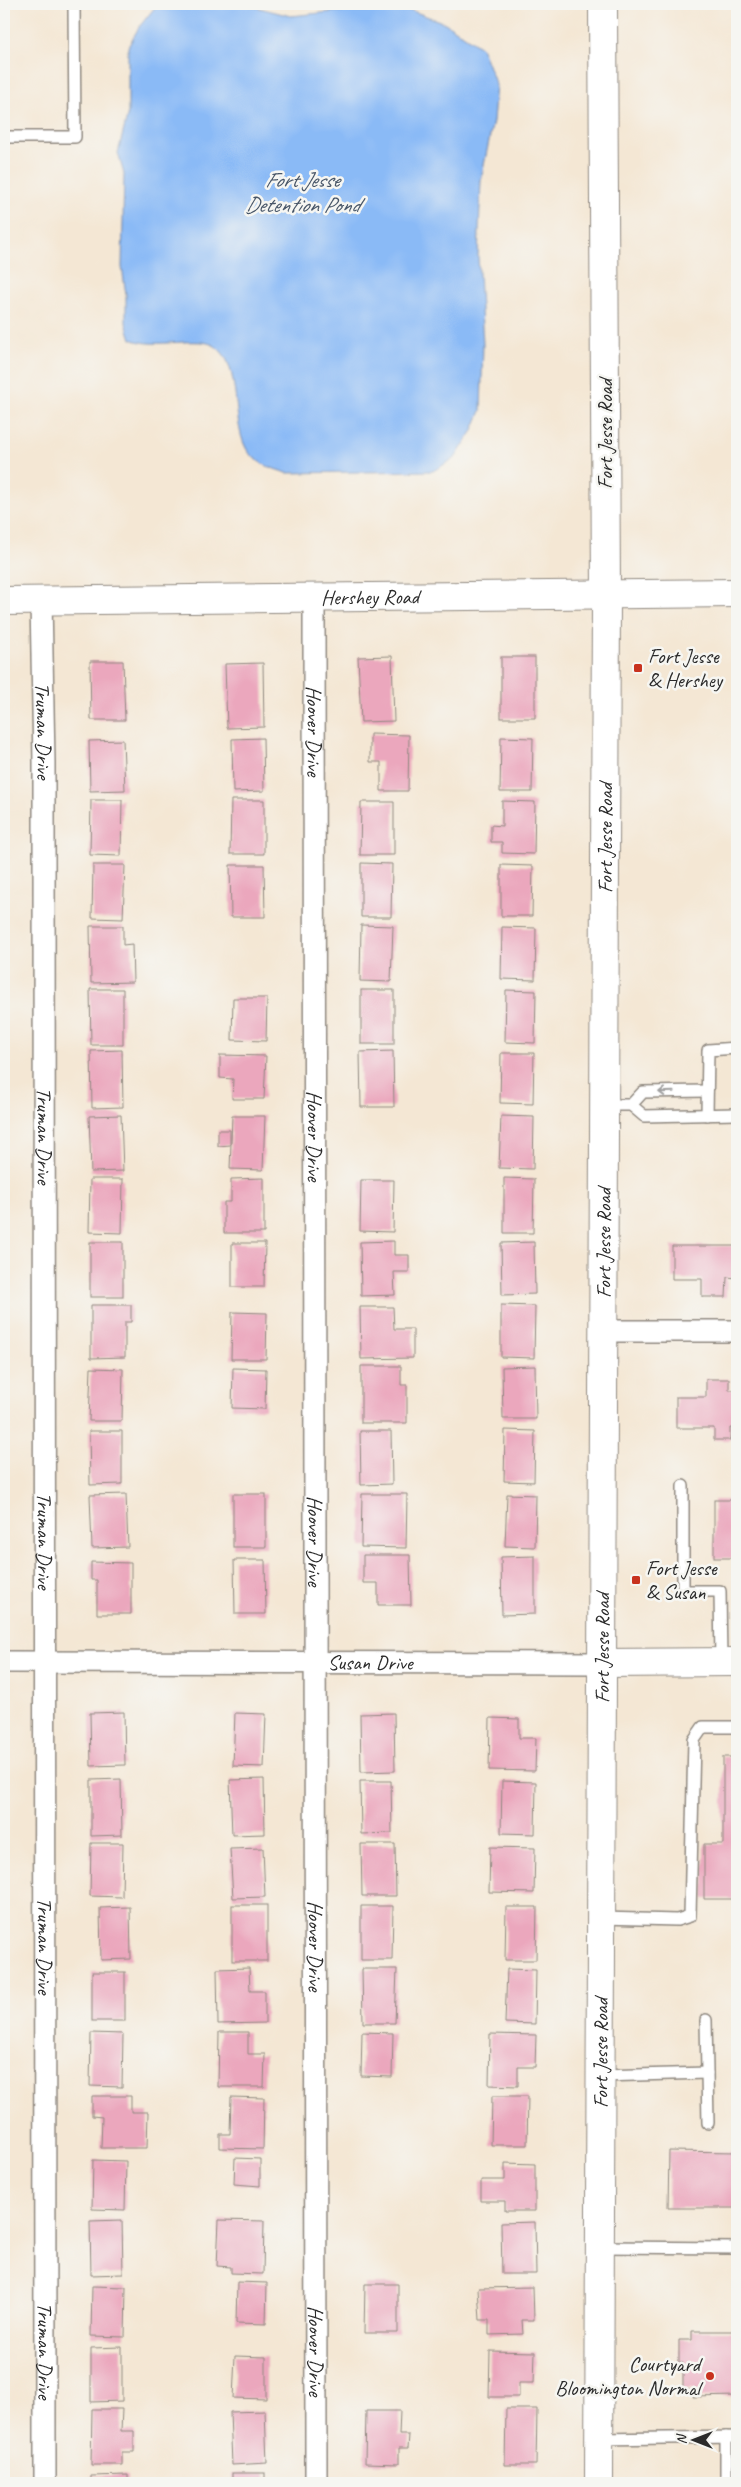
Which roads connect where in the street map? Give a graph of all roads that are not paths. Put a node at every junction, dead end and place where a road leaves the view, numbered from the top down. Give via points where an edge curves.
1 (74, 4) edge
2 (603, 4) edge
3 (4, 137) edge
4 (737, 593) edge
5 (606, 596) junction
6 (314, 597) junction
7 (4, 600) edge
8 (41, 600) junction
9 (737, 1048) edge
10 (707, 1091) junction
11 (603, 1105) junction
12 (630, 1105) junction
13 (737, 1114) edge
14 (707, 1115) junction
15 (602, 1331) junction
16 (737, 1331) edge
17 (683, 1486) dead end
18 (4, 1662) edge
19 (45, 1662) junction
20 (314, 1662) junction
21 (729, 1662) edge
22 (600, 1663) junction
23 (737, 1727) edge
24 (600, 1918) junction
25 (706, 2020) dead end
26 (707, 2073) junction
27 (599, 2076) junction
28 (708, 2123) dead end
29 (599, 2247) junction
30 (737, 2248) edge
31 (731, 2437) edge
32 (598, 2439) junction
33 (45, 2483) edge
34 (316, 2483) edge
35 (598, 2483) edge
36 (726, 2483) edge

1 - 3 lane via 75,137
2 - 5 main road, Fort Jesse Road
4 - 5 main road, Hershey Road
5 - 6 main road, Hershey Road
5 - 11 main road, Fort Jesse Road
6 - 8 main road, Hershey Road
6 - 20 street, Hoover Drive
7 - 8 main road, Hershey Road
8 - 19 street, Truman Drive
9 - 10 lane via 708,1050
10 -> 12 lane via 643,1092
10 - 14 lane
11 - 12 lane
11 - 15 main road, Fort Jesse Road
12 - 14 lane via 644,1116
13 - 14 lane
15 - 16 street
15 - 22 main road, Fort Jesse Road
17 - 21 lane via 683,1591 720,1591
18 - 19 street, Susan Drive
19 - 20 street, Susan Drive
19 - 33 street, Truman Drive
20 - 22 street, Susan Drive
20 - 34 street, Hoover Drive
21 - 22 main road, Susan Drive
22 - 24 main road, Fort Jesse Road
23 - 24 lane via 703,1727 694,1740 690,1916 677,1920
24 - 27 main road, Fort Jesse Road
25 - 26 lane
26 - 27 lane
26 - 28 lane
27 - 29 main road, Fort Jesse Road
29 - 30 lane
29 - 32 main road, Fort Jesse Road
31 - 32 lane
31 - 36 lane
32 - 35 main road, Fort Jesse Road

